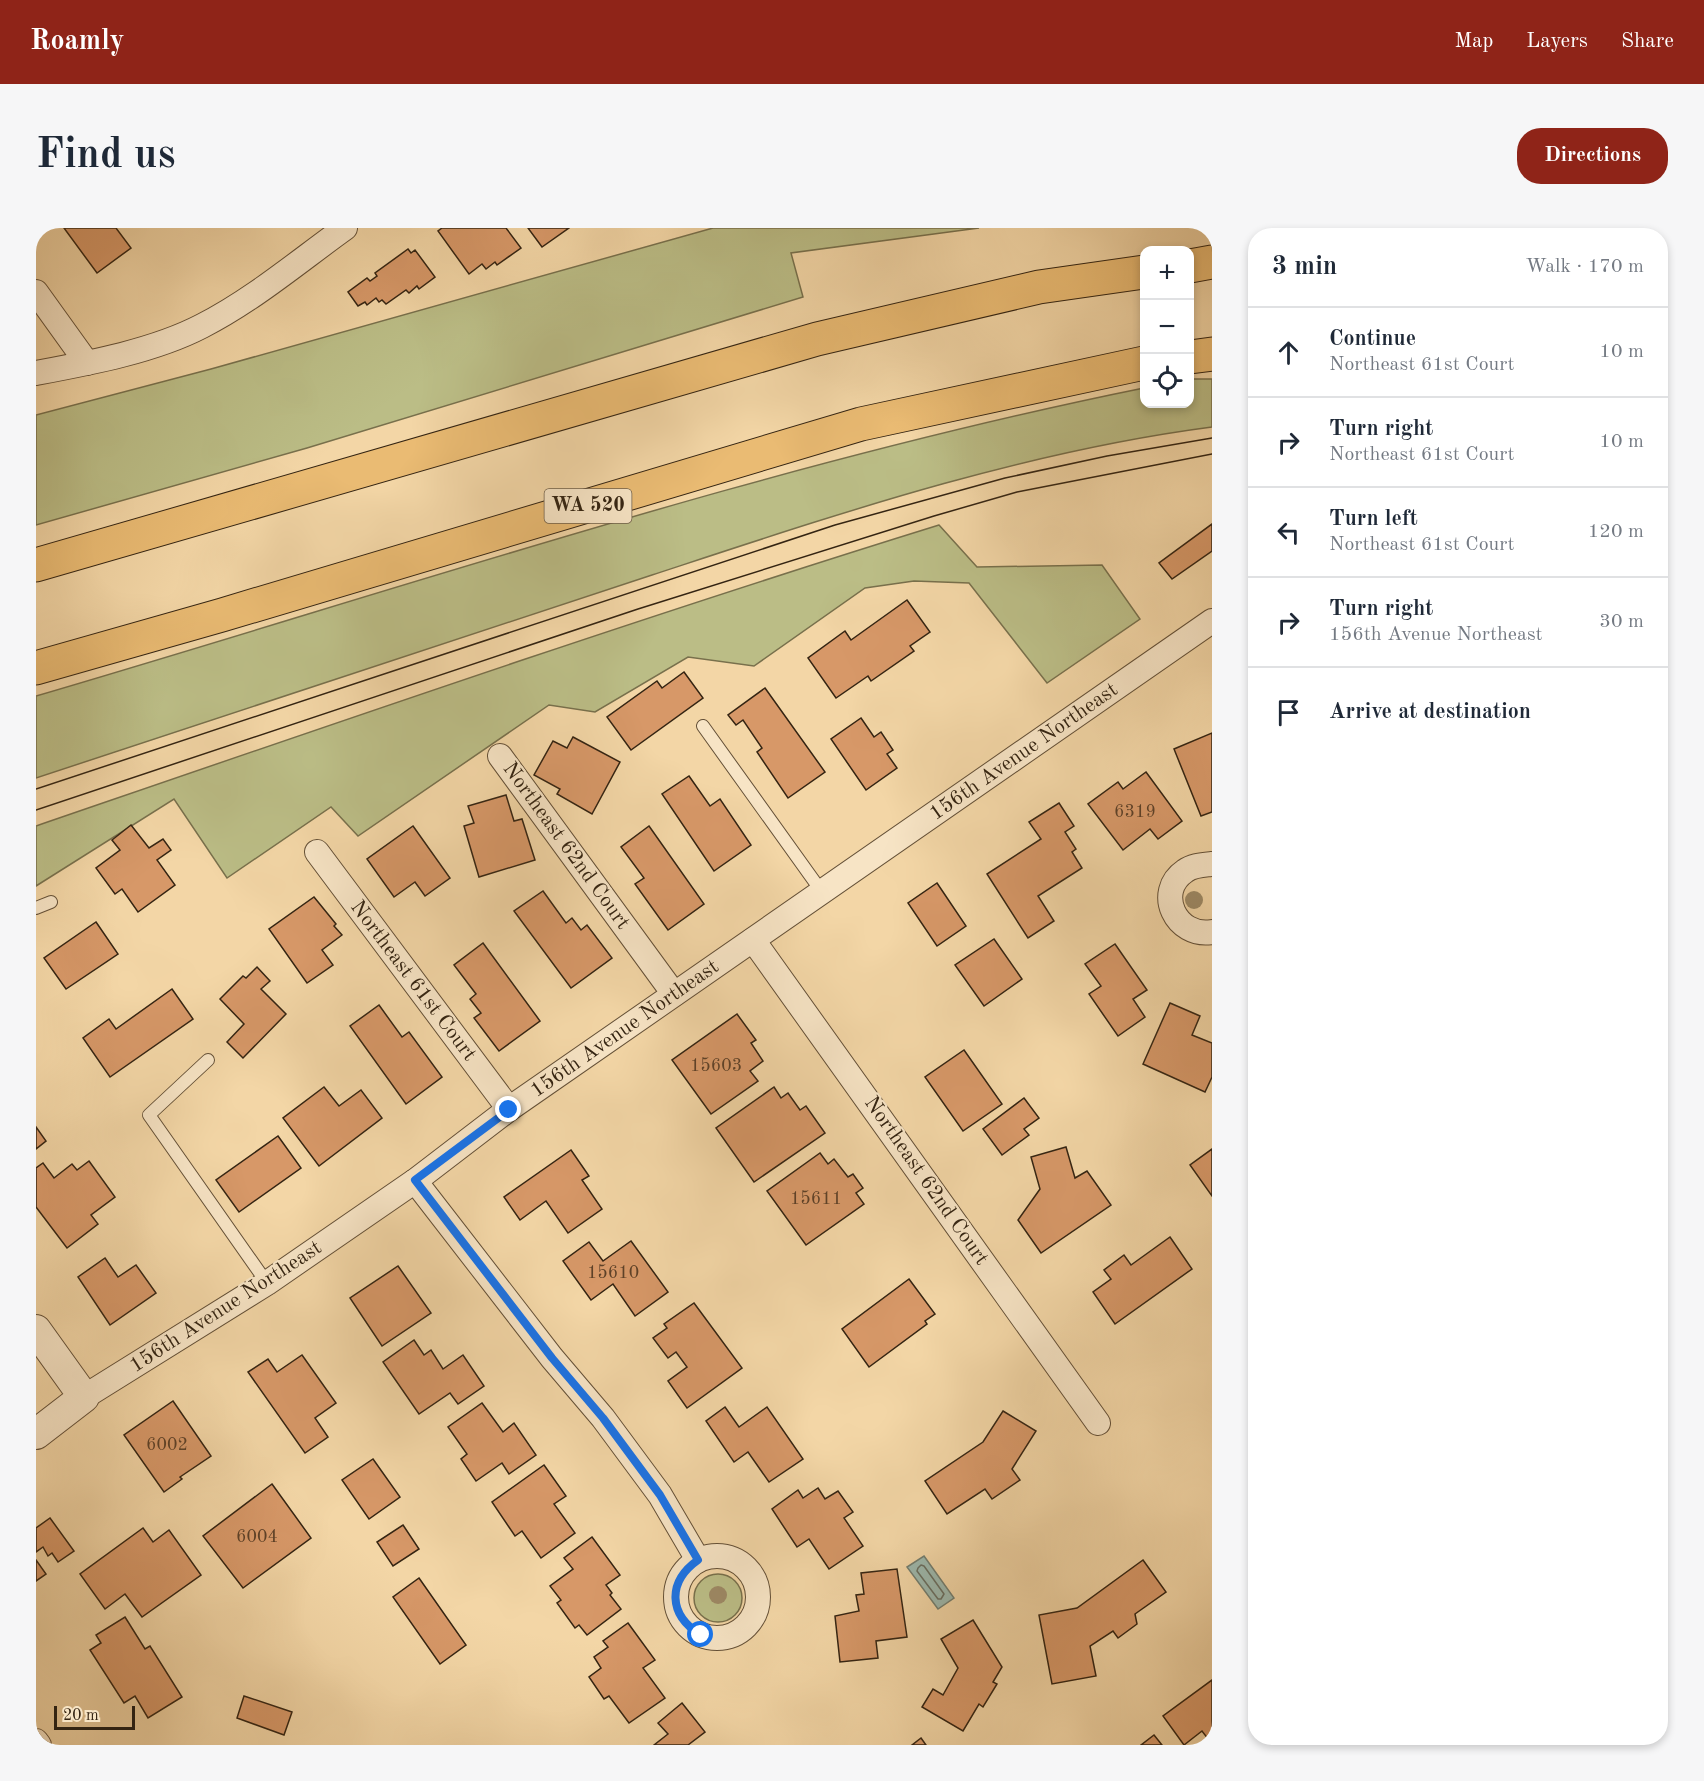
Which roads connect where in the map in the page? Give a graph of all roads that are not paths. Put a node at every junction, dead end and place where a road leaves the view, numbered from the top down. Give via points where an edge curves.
1 (345, 228) edge
2 (1212, 262) edge
3 (1194, 265) edge
4 (1140, 273) edge
5 (36, 292) edge
6 (1212, 354) edge
7 (1194, 356) edge
8 (87, 363) junction
9 (1140, 364) edge
10 (36, 373) edge
11 (36, 565) edge
12 (1212, 621) edge
13 (36, 668) edge
14 (703, 726) dead end
15 (500, 756) dead end
16 (317, 852) dead end
17 (1212, 864) edge
18 (822, 892) junction
19 (51, 902) dead end
20 (36, 908) edge
21 (1212, 932) edge
22 (753, 940) junction
23 (674, 994) junction
24 (208, 1060) dead end
25 (509, 1110) junction
26 (415, 1180) junction
27 (267, 1283) junction
28 (36, 1329) edge
29 (84, 1397) junction
30 (1098, 1423) dead end
31 (36, 1434) edge
32 (698, 1560) dead end
33 (36, 1741) edge
34 (39, 1745) edge

1 - 8 street via 202,326
2 - 3 highway
4 - 11 highway via 1038,287 818,339
5 - 8 street
6 - 7 highway
8 - 10 street
9 - 13 highway, WA 520 via 861,424
12 - 18 street, 156th Avenue Northeast
14 - 18 lane
15 - 23 street, Northeast 62nd Court
16 - 25 street, Northeast 61st Court
17 - 21 street via 1186,870 1172,887 1170,898 1184,927 1194,932
18 - 22 street, 156th Avenue Northeast
19 - 20 lane
22 - 23 street, 156th Avenue Northeast
22 - 30 street, Northeast 62nd Court
23 - 25 street, 156th Avenue Northeast
24 - 27 lane via 149,1115
25 - 26 street, 156th Avenue Northeast
26 - 27 street, 156th Avenue Northeast
26 - 32 street via 609,1426 660,1495
27 - 29 street, 156th Avenue Northeast
28 - 29 street
29 - 31 street, 156th Avenue Northeast
33 - 34 street

